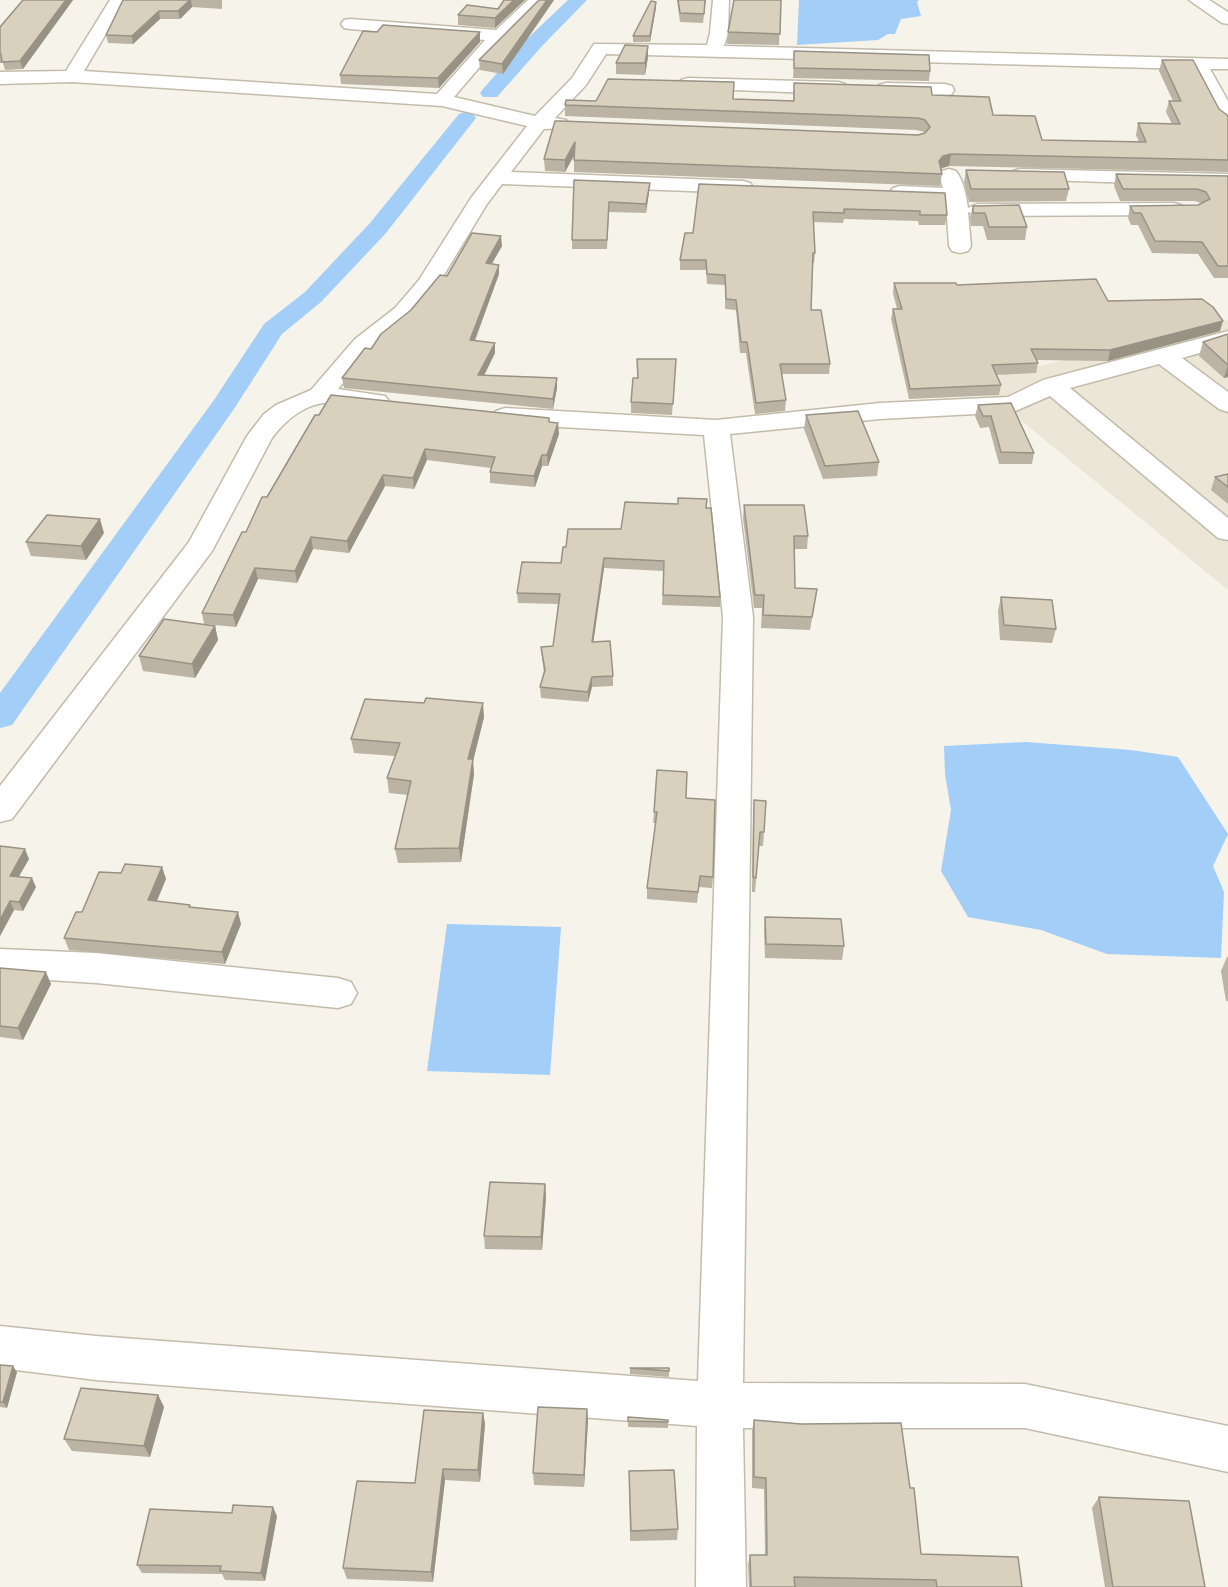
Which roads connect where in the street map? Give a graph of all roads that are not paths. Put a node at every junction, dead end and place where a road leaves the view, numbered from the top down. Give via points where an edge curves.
1 (118, 0) edge
2 (538, 0) edge
3 (721, 0) edge
4 (1197, 0) edge
5 (1228, 19) edge
6 (350, 24) dead end
7 (499, 36) junction
8 (714, 51) junction
9 (1198, 63) junction
10 (1228, 64) edge
11 (72, 76) junction
12 (0, 78) edge
13 (579, 81) junction
14 (602, 82) dead end
15 (673, 83) edge
16 (945, 90) dead end
17 (442, 100) junction
18 (1228, 119) edge
19 (539, 123) junction
20 (574, 125) edge
21 (972, 174) edge
22 (995, 175) edge
23 (496, 178) junction
24 (1228, 180) edge
25 (767, 188) edge
26 (885, 192) edge
27 (956, 202) junction
28 (1194, 209) edge
29 (960, 246) dead end
30 (1228, 338) edge
31 (1164, 356) junction
32 (1052, 385) junction
33 (320, 395) junction
34 (401, 404) edge
35 (1228, 405) edge
36 (482, 413) edge
37 (716, 428) junction
38 (1228, 531) edge
39 (0, 810) edge
40 (0, 963) edge
41 (338, 993) dead end
42 (0, 1347) edge
43 (720, 1405) junction
44 (1228, 1449) edge
45 (721, 1587) edge

1 - 11 street
2 - 7 street
3 - 8 street
4 - 5 street
6 - 7 street
7 - 17 street
8 - 9 street
8 - 13 street via 600,48
9 - 10 street
9 - 18 street
11 - 12 street
11 - 17 street
13 - 14 street
13 - 19 street
15 - 16 street
17 - 19 street
19 - 20 street
19 - 23 street
21 - 27 street via 949,174
22 - 24 street
23 - 25 street
23 - 33 street via 428,283 403,313 363,344
26 - 27 street
27 - 28 street
27 - 29 street
30 - 31 street
31 - 32 street
31 - 35 street
32 - 37 street via 1013,404 880,411
32 - 38 street
33 - 34 street
33 - 39 street via 273,419 202,545
36 - 37 street
37 - 43 street via 738,617
40 - 41 street via 96,968
42 - 43 street via 96,1358
43 - 44 street via 1025,1406
43 - 45 street

